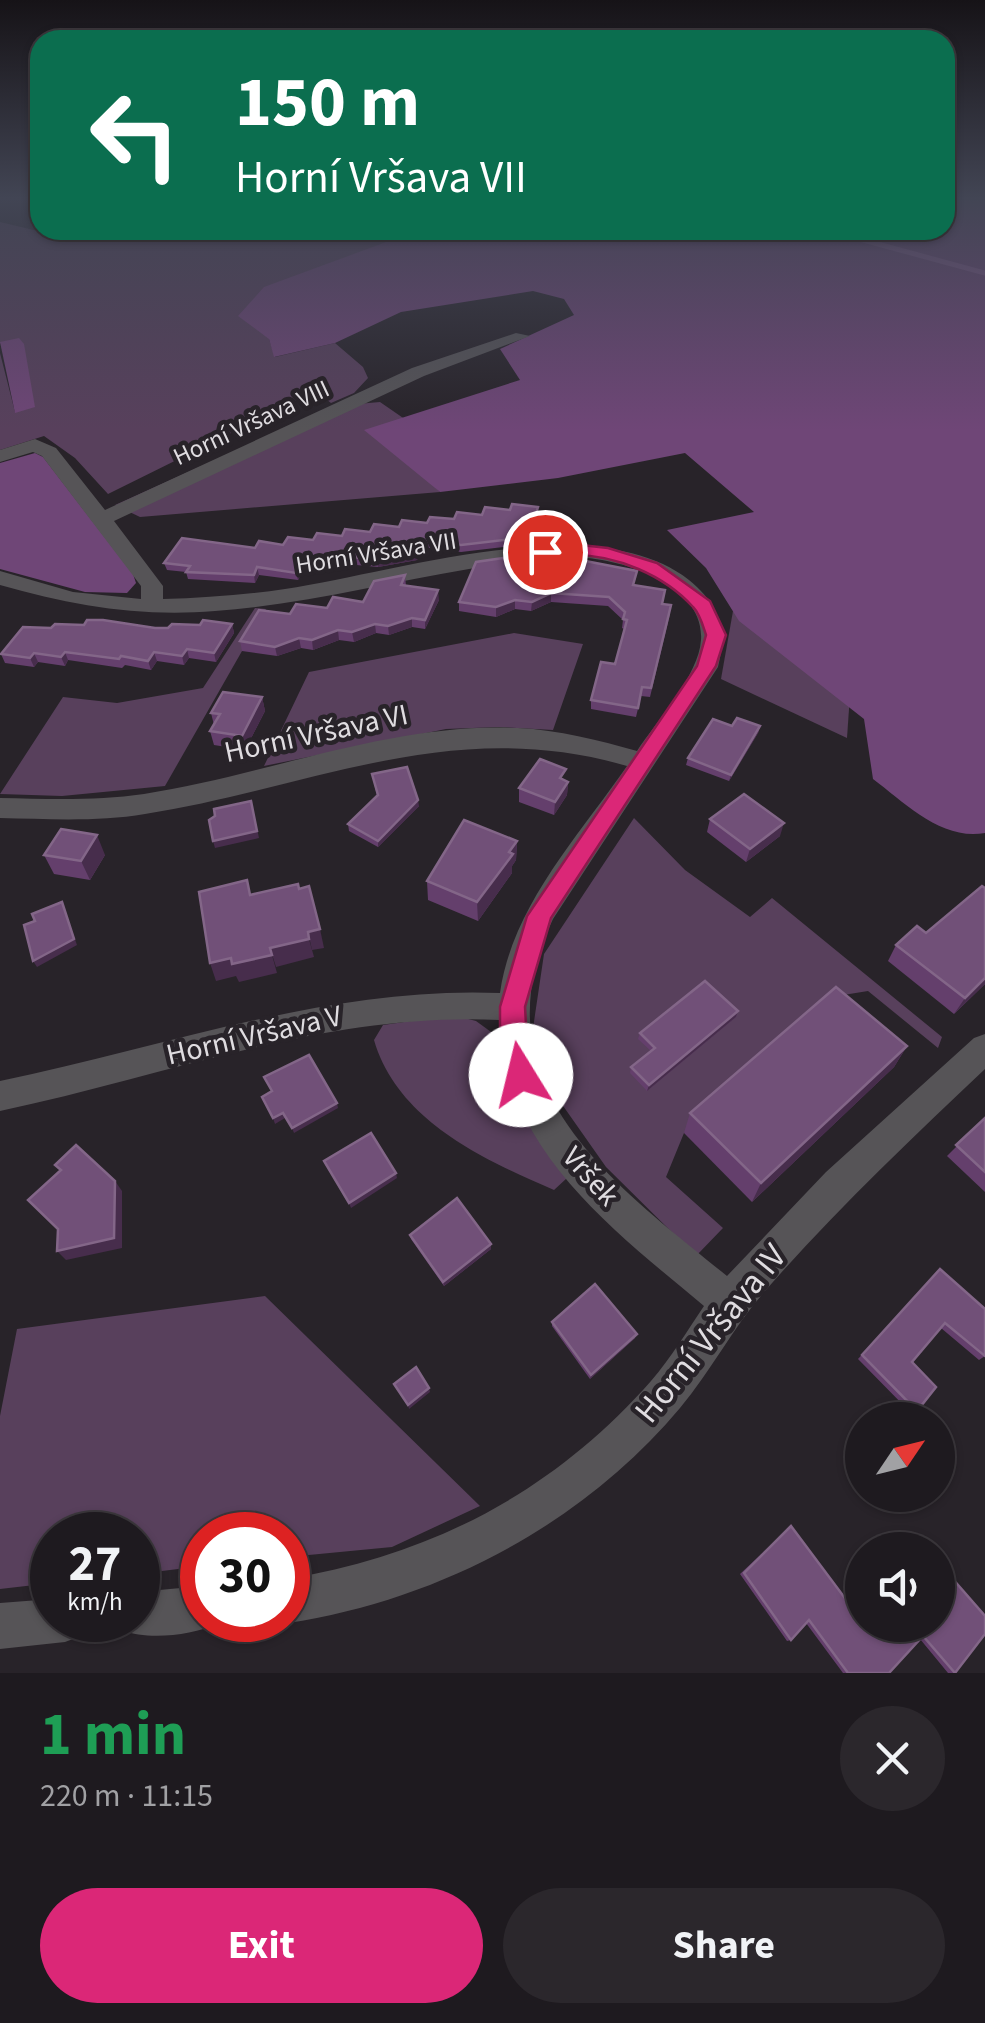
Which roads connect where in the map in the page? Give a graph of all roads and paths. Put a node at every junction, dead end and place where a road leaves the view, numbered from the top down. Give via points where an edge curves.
1 (522, 336) dead end
2 (0, 456) edge
3 (102, 519) junction
4 (0, 578) edge
5 (152, 609) junction
6 (715, 648) joint
7 (644, 762) junction
8 (0, 808) edge
9 (512, 1007) junction
10 (985, 1048) edge
11 (0, 1096) edge
12 (730, 1303) junction
13 (310, 1596) edge
14 (30, 1623) edge
15 (0, 1626) edge

1 - 3 street, Horní Vršava VIII via 418,372
2 - 3 street via 35,445 48,452
3 - 5 street via 152,586
4 - 5 street, Horní Vršava VII via 70,598
5 - 6 street, Horní Vršava VII via 208,607 588,550 631,559 690,593 714,624
6 - 7 street, Vršek
7 - 8 street, Horní Vršava VI via 556,737 471,735 144,804
7 - 9 street, Vršek via 540,916
9 - 11 street, Horní Vršava V via 402,1004 280,1024
9 - 12 street, Vršek via 521,1075 542,1118 607,1196
10 - 12 street, Horní Vršava IV via 806,1217
12 - 13 street, Horní Vršava IV via 664,1396 602,1458 538,1508 488,1537 377,1582
14 - 15 street

